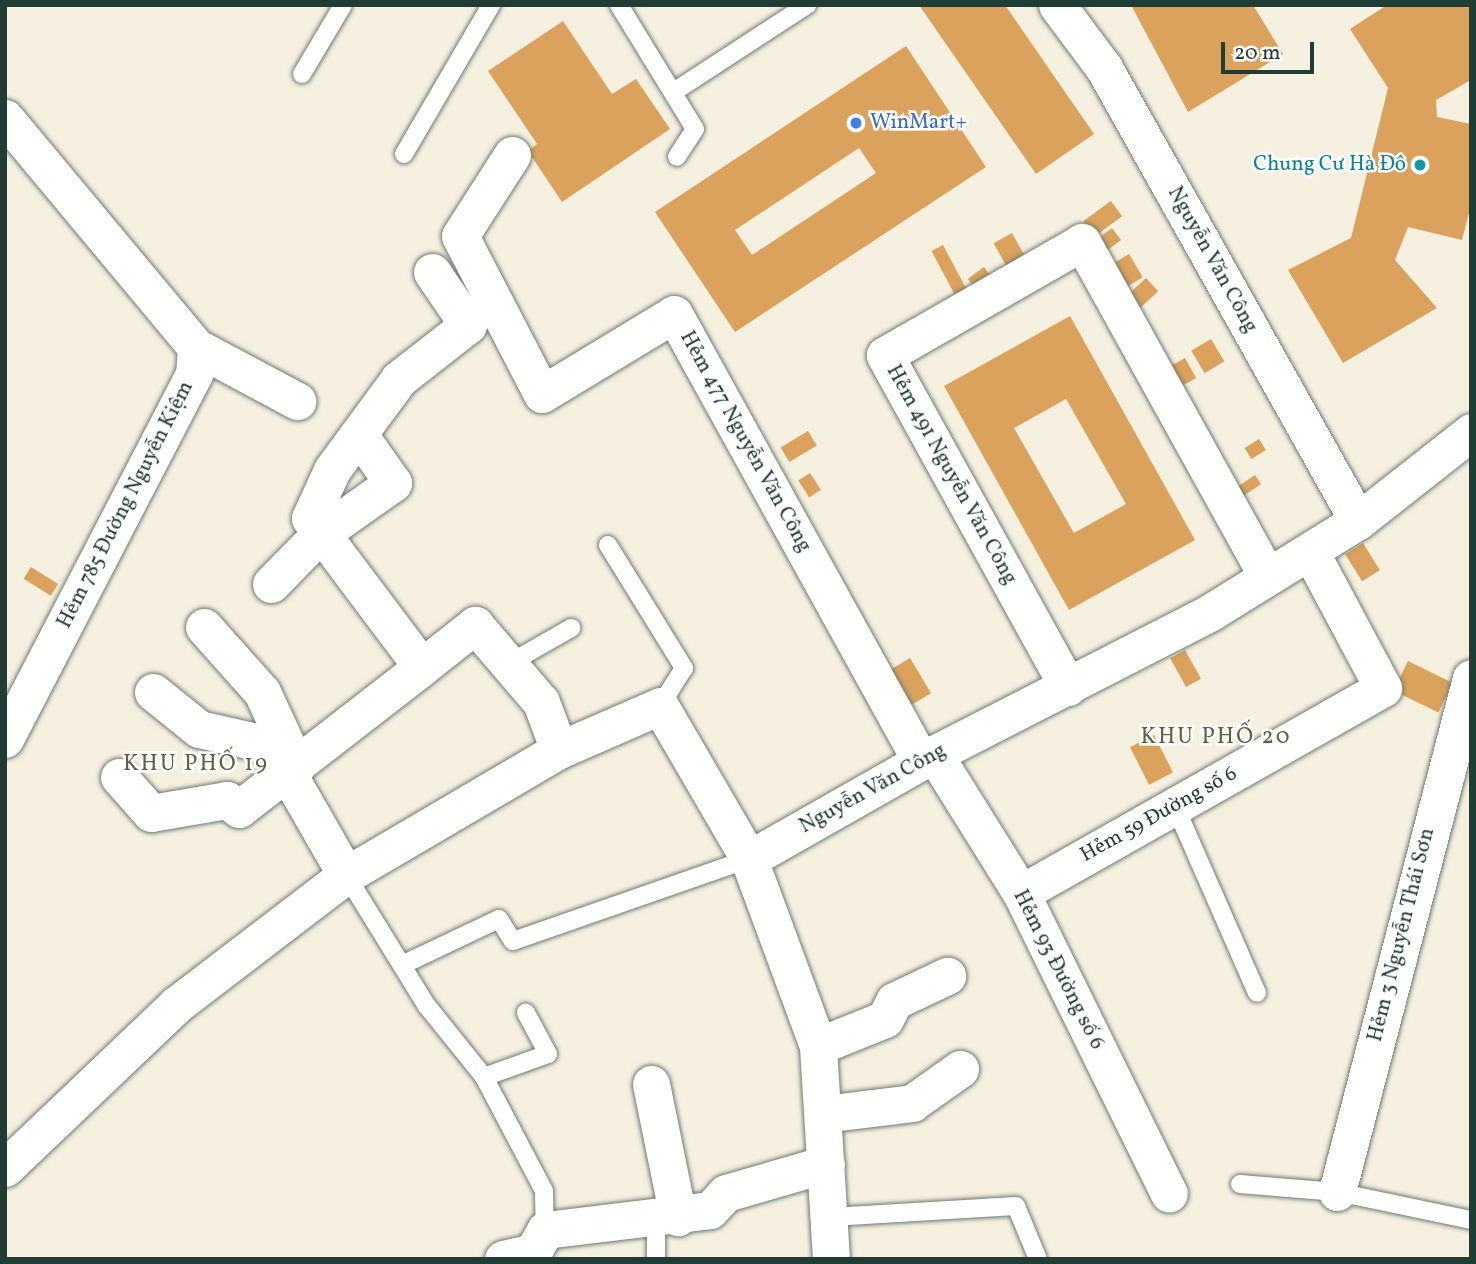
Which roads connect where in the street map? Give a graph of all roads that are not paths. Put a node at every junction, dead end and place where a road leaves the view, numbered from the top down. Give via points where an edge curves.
1 (343, 5) edge
2 (491, 5) edge
3 (619, 5) edge
4 (807, 5) edge
5 (1057, 5) edge
6 (302, 74) dead end
7 (676, 91) junction
8 (5, 118) edge
9 (404, 154) dead end
10 (512, 155) dead end
11 (677, 157) dead end
12 (432, 272) dead end
13 (196, 348) junction
14 (297, 401) dead end
15 (1471, 432) edge
16 (360, 436) junction
17 (1358, 521) junction
18 (318, 536) junction
19 (608, 545) dead end
20 (1311, 553) junction
21 (1267, 576) junction
22 (271, 584) dead end
23 (204, 627) dead end
24 (570, 628) dead end
25 (508, 664) junction
26 (422, 667) junction
27 (1471, 678) edge
28 (1068, 687) junction
29 (153, 692) dead end
30 (660, 706) junction
31 (5, 739) edge
32 (559, 750) junction
33 (928, 758) junction
34 (296, 766) junction
35 (119, 777) dead end
36 (1175, 807) junction
37 (749, 859) junction
38 (346, 875) junction
39 (1021, 893) junction
40 (402, 965) junction
41 (947, 976) dead end
42 (1257, 993) dead end
43 (526, 1013) dead end
44 (818, 1046) junction
45 (960, 1069) dead end
46 (484, 1077) junction
47 (650, 1084) dead end
48 (822, 1114) junction
49 (826, 1164) junction
50 (5, 1168) edge
51 (1240, 1184) dead end
52 (1337, 1192) junction
53 (1169, 1194) dead end
54 (831, 1217) junction
55 (667, 1219) junction
56 (1471, 1220) edge
57 (528, 1250) edge
58 (656, 1259) edge
59 (831, 1259) edge
60 (1038, 1259) edge

1 - 6 lane
2 - 9 lane
3 - 7 lane
4 - 7 lane
5 - 17 street, Nguyễn Văn Công via 1104,68
7 - 11 lane via 695,129
8 - 13 street
10 - 33 street, Hẻm 477 Nguyễn Văn Công via 460,236 542,394 674,314
12 - 16 street via 468,325 399,379
13 - 14 street
13 - 31 street, Hẻm 785 Đường Nguyễn Kiệm via 194,374
15 - 17 street, Nguyễn Văn Công
16 - 18 street via 332,470 310,518
16 - 18 street via 393,483
17 - 20 street, Nguyễn Văn Công
18 - 22 street
18 - 26 street
19 - 30 lane via 684,668
20 - 21 street, Nguyễn Văn Công
20 - 36 street, Hẻm 59 Đường số 6 via 1383,688
21 - 28 street, Nguyễn Văn Công
21 - 28 street, Hẻm 491 Nguyễn Văn Công via 1082,242 885,355
23 - 34 street via 262,692
24 - 25 lane
25 - 26 street via 475,625
25 - 32 street via 541,702
26 - 34 street
27 - 52 street, Hẻm 3 Nguyễn Thái Sơn
28 - 33 street, Nguyễn Văn Công
29 - 34 street via 199,729 261,743
30 - 32 street
30 - 37 street
32 - 38 street
33 - 37 street, Nguyễn Văn Công
33 - 39 street, Hẻm 93 Đường số 6
34 - 35 street via 239,809 227,800 150,813
34 - 38 street via 291,779
36 - 39 street, Hẻm 59 Đường số 6
36 - 42 lane
37 - 40 lane via 513,941 499,919
37 - 44 street
38 - 40 lane
38 - 50 street via 176,1005
39 - 53 street, Hẻm 93 Đường số 6
40 - 46 lane
41 - 44 street via 894,1001 885,1019
43 - 46 lane via 548,1054
44 - 48 street
45 - 48 street via 912,1103
46 - 57 lane via 544,1191
47 - 55 street
48 - 49 street
49 - 54 street
49 - 55 street via 726,1193 710,1210
51 - 52 lane
52 - 56 lane
54 - 59 street
54 - 60 lane via 1016,1206
55 - 57 street
55 - 58 lane

